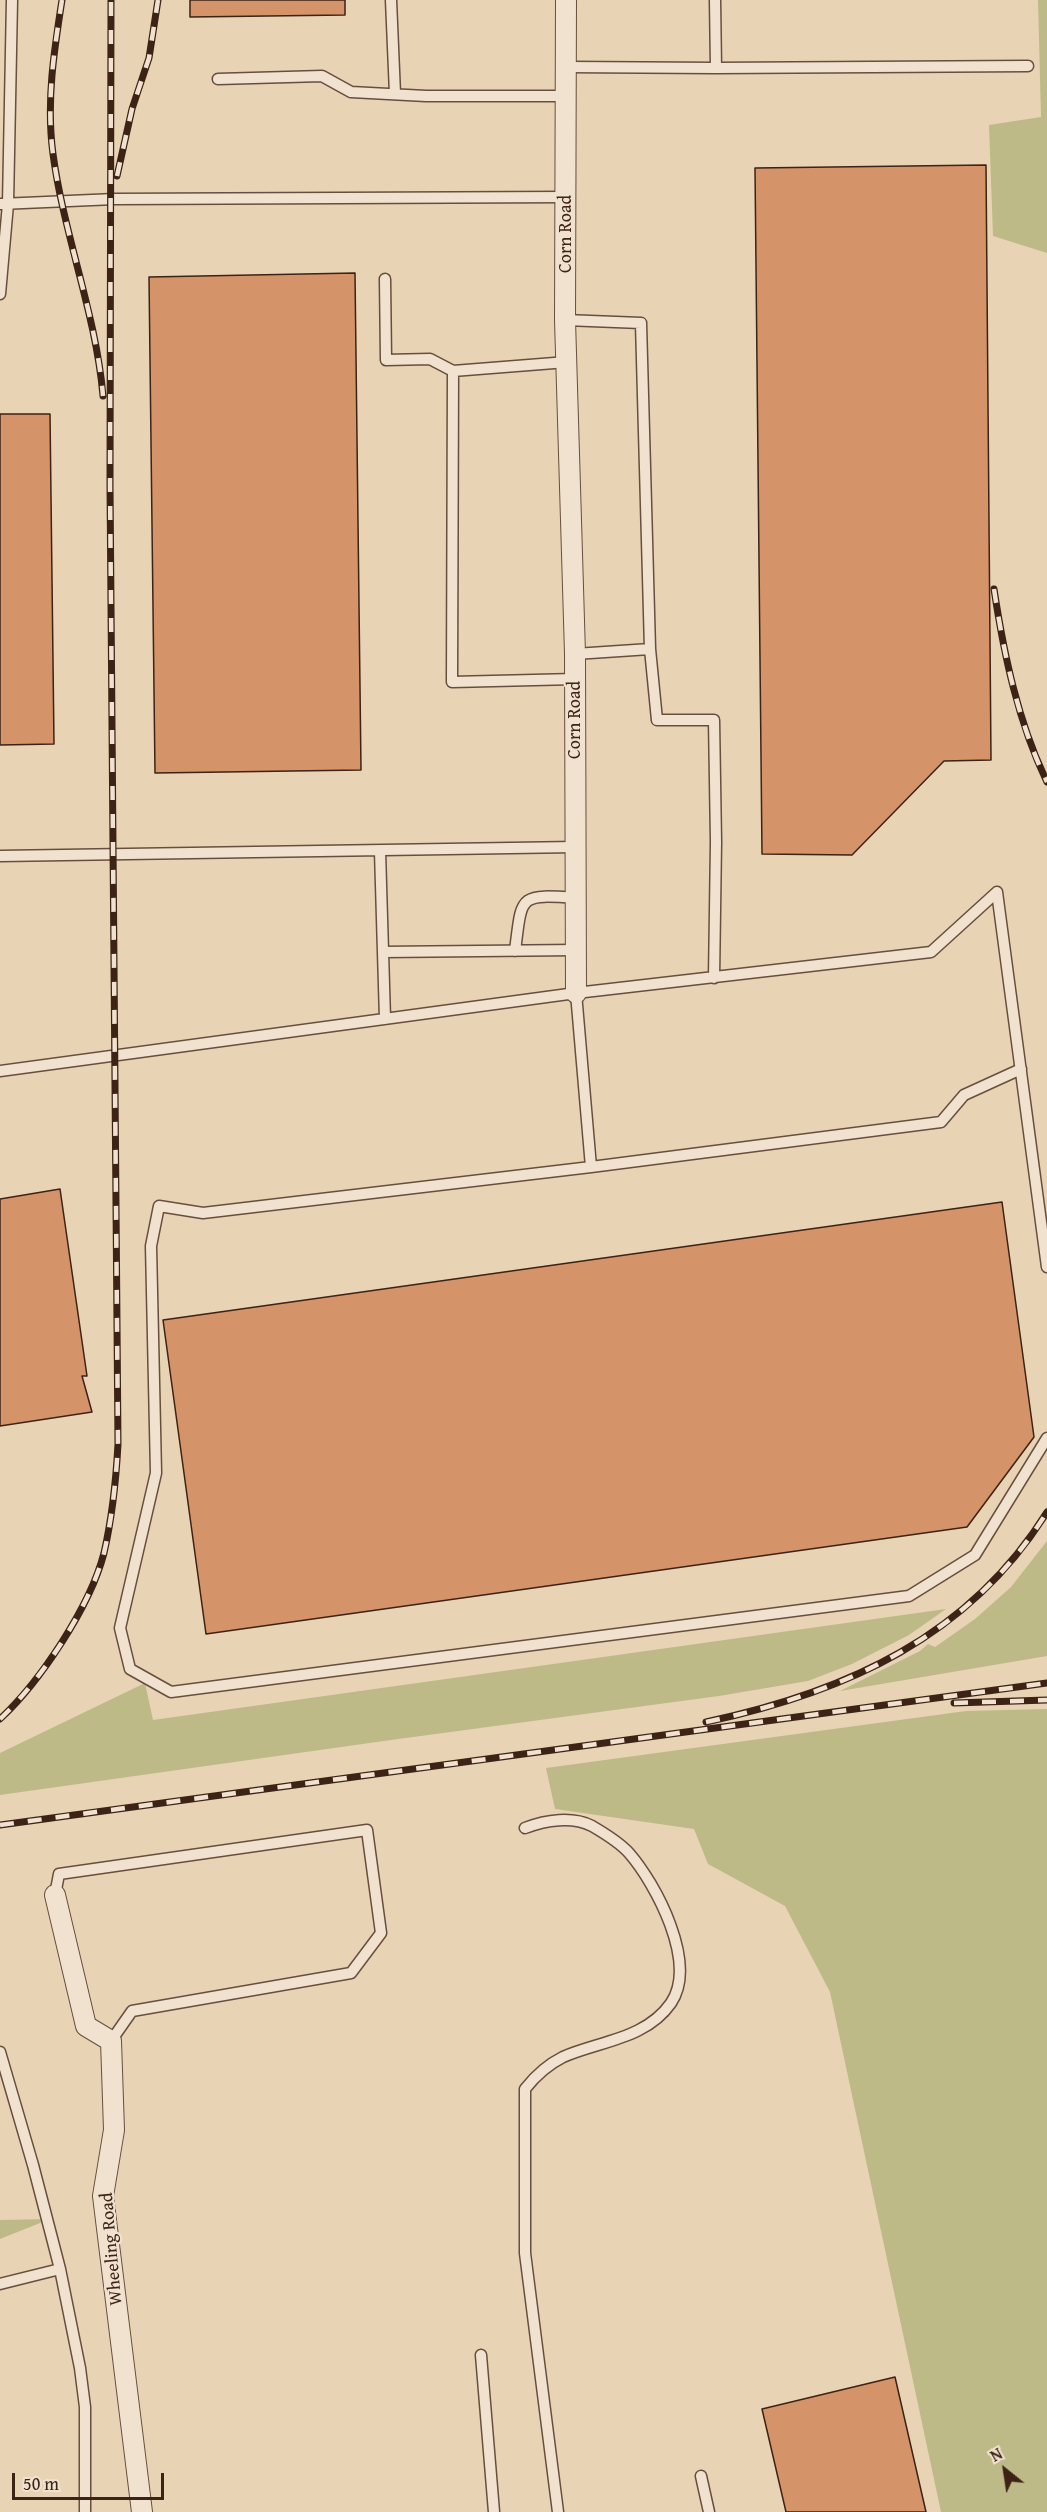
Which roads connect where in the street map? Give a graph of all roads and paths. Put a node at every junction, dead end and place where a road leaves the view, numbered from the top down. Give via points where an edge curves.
1 (12, 0) edge
2 (391, 0) edge
3 (566, 0) edge
4 (715, 0) edge
5 (1028, 66) dead end
6 (567, 67) junction
7 (716, 68) junction
8 (218, 79) dead end
9 (394, 94) junction
10 (567, 96) junction
11 (566, 197) junction
12 (4, 204) edge
13 (385, 279) dead end
14 (0, 294) edge
15 (565, 320) junction
16 (567, 362) junction
17 (453, 371) junction
18 (650, 649) junction
19 (575, 654) junction
20 (575, 679) junction
21 (575, 847) junction
22 (380, 851) junction
23 (0, 856) edge
24 (576, 898) junction
25 (576, 950) junction
26 (515, 951) junction
27 (383, 952) junction
28 (714, 978) junction
29 (576, 993) junction
30 (385, 1019) junction
31 (1021, 1069) junction
32 (0, 1071) edge
33 (591, 1167) junction
34 (1047, 1267) edge
35 (1047, 1438) edge
36 (525, 1828) dead end
37 (55, 1896) joint
38 (111, 2041) junction
39 (0, 2052) edge
40 (60, 2269) junction
41 (0, 2284) edge
42 (481, 2355) dead end
43 (701, 2476) dead end
44 (85, 2512) edge
45 (142, 2512) edge
46 (494, 2512) edge
47 (558, 2512) edge
48 (709, 2512) edge

1 - 12 lane
2 - 9 lane
3 - 6 street, Corn Road
4 - 7 lane
5 - 7 lane
6 - 7 lane
6 - 10 street, Corn Road
8 - 9 lane via 322,76 351,92
9 - 10 lane
10 - 11 street, Corn Road
11 - 12 lane via 127,199
11 - 15 street, Corn Road
12 - 14 lane
13 - 17 lane via 386,360 430,359
15 - 16 street, Corn Road
15 - 18 lane via 641,323
16 - 17 lane
16 - 19 street, Corn Road
17 - 20 lane via 452,682
18 - 19 lane
18 - 28 lane via 657,720 714,720
19 - 20 street, Corn Road
20 - 21 street, Corn Road
21 - 22 lane
21 - 24 street, Corn Road
22 - 23 lane
22 - 27 lane
24 - 25 street, Corn Road
24 - 26 lane via 537,896 529,900 520,913
25 - 26 lane
25 - 29 street, Corn Road
26 - 27 lane
27 - 30 lane
28 - 29 lane
28 - 31 lane via 931,952 997,892
29 - 30 lane
29 - 33 lane
30 - 32 lane
31 - 33 lane via 964,1095 941,1122
31 - 34 lane
33 - 35 lane via 203,1213 159,1206 151,1246 156,1473 120,1628 130,1669 171,1692 909,1596 975,1555
36 - 47 lane via 545,1820 574,1821 590,1826 627,1851 658,1895 679,1955 679,1982 672,2001 655,2021 629,2035 564,2057 541,2070 525,2088 525,2253
37 - 38 street via 86,2026
37 - 38 lane via 59,1874 367,1830 381,1933 351,1973 132,2011
38 - 45 street, Wheeling Road via 114,2130 103,2196
39 - 40 lane
40 - 41 lane
40 - 44 lane via 85,2407
42 - 46 lane
43 - 48 lane

